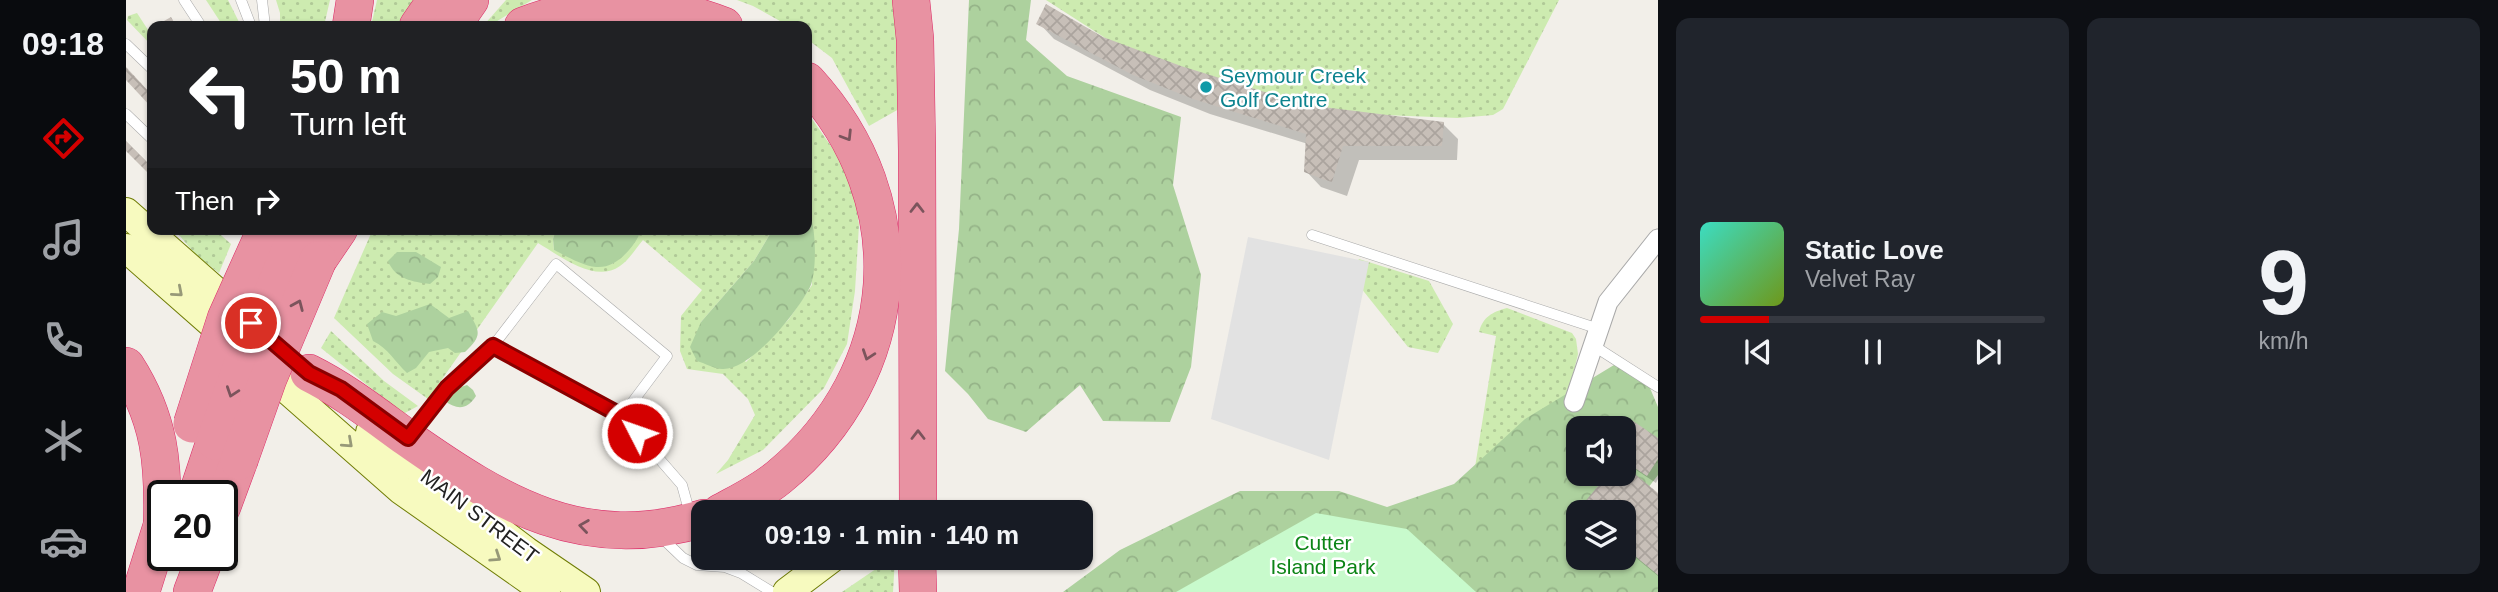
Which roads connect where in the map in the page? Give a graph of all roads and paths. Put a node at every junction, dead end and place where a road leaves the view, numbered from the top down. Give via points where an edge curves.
1 (184, 0) edge
2 (241, 0) edge
3 (262, 0) edge
4 (355, 0) edge
5 (436, 0) edge
6 (470, 0) edge
7 (911, 0) edge
8 (923, 0) edge
9 (198, 21) edge
10 (249, 21) edge
11 (264, 21) edge
12 (352, 21) edge
13 (421, 21) edge
14 (455, 21) edge
15 (539, 21) edge
16 (708, 21) edge
17 (126, 44) edge
18 (147, 64) edge
19 (812, 87) edge
20 (126, 114) edge
21 (147, 133) edge
22 (916, 151) junction
23 (126, 212) edge
24 (147, 230) edge
25 (152, 235) edge
26 (1312, 235) dead end
27 (303, 237) edge
28 (1658, 239) edge
29 (126, 248) edge
30 (1596, 337) junction
31 (493, 346) junction
32 (126, 366) edge
33 (309, 373) junction
34 (1658, 387) edge
35 (1574, 402) dead end
36 (622, 416) junction
37 (408, 438) junction
38 (215, 442) junction
39 (164, 480) edge
40 (186, 480) edge
41 (202, 480) edge
42 (219, 480) edge
43 (693, 500) edge
44 (744, 500) edge
45 (914, 500) edge
46 (691, 520) edge
47 (652, 528) junction
48 (816, 570) edge
49 (917, 570) edge
50 (147, 571) edge
51 (164, 571) edge
52 (200, 571) edge
53 (141, 592) edge
54 (163, 592) edge
55 (192, 592) edge
56 (546, 592) edge
57 (586, 592) edge
58 (772, 592) edge
59 (787, 592) edge
60 (918, 592) edge

1 - 9 lane
2 - 10 lane
3 - 11 lane
4 - 12 highway
5 - 13 highway
6 - 14 highway
7 - 22 highway
8 - 22 highway
15 - 16 highway via 606,5 676,11
17 - 18 lane
19 -> 44 highway via 854,147 870,184 880,222 882,297 863,366 829,427 777,479
20 - 21 lane
45 -> 22 highway
23 - 24 main road, MAIN STREET
25 - 33 main road, MAIN STREET
26 - 30 lane
27 - 38 highway, bridge via 268,379
27 -> 38 highway, bridge via 226,318
28 - 30 street via 1608,302
29 -> 56 main road, MAIN STREET via 401,490
30 - 34 lane
30 - 35 street
31 - 36 lane
31 - 36 lane via 556,264 667,356
31 - 37 lane via 447,388
32 - 39 highway via 149,409
33 - 37 highway via 341,389
33 - 57 main road, MAIN STREET via 332,401 383,443
36 - 43 lane
47 -> 37 highway via 612,530 544,518 487,489
38 - 40 highway
38 - 41 highway
38 - 42 highway
46 - 47 highway
47 - 58 lane via 683,558 741,573
48 - 59 main road
49 - 60 highway
50 - 53 highway
51 - 54 highway
52 - 55 highway

